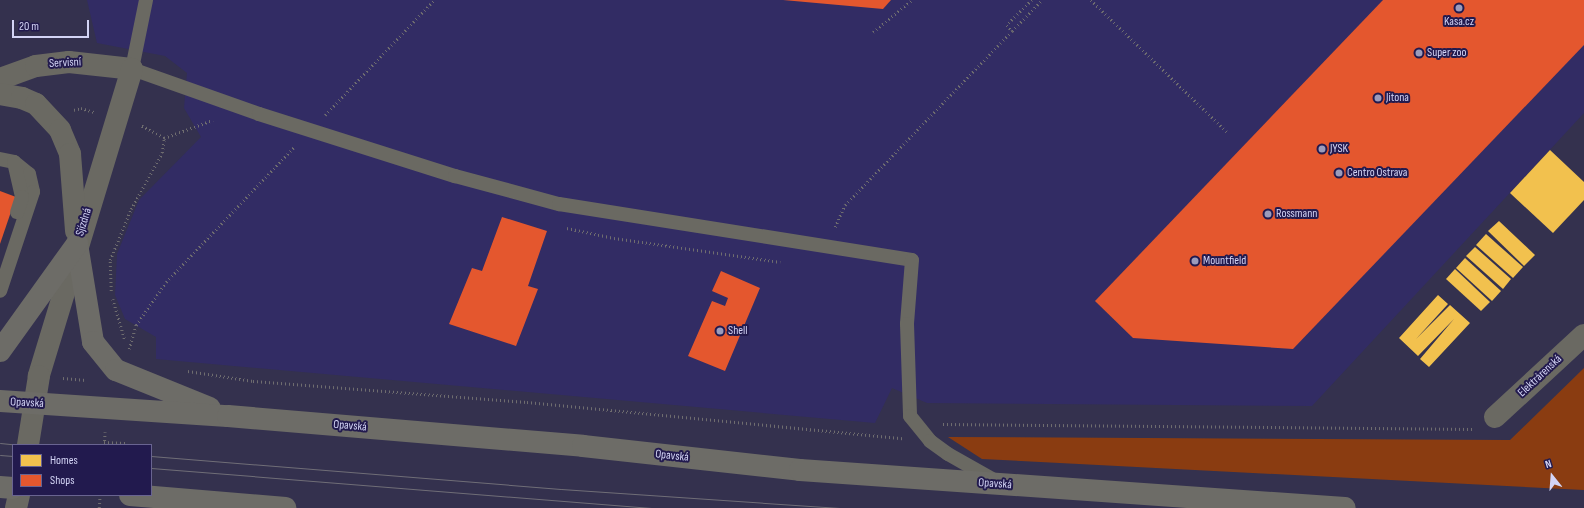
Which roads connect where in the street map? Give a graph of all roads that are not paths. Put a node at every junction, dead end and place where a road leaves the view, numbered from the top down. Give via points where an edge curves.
1 (146, 0) edge
2 (132, 69) junction
3 (0, 78) edge
4 (0, 94) edge
5 (0, 158) edge
6 (14, 162) junction
7 (77, 244) junction
8 (0, 262) edge
9 (0, 290) edge
10 (1584, 335) edge
11 (0, 351) edge
12 (0, 401) edge
13 (36, 403) junction
14 (228, 416) junction
15 (1496, 417) road end
16 (28, 444) edge
17 (1001, 484) junction
18 (0, 487) edge
19 (12, 488) edge
20 (19, 496) edge
21 (142, 496) edge
22 (16, 508) edge
23 (285, 508) edge
24 (1345, 508) edge

1 - 2 lane, Sjízdná
2 - 3 street, Servisní via 68,62 36,66
2 - 7 street, Sjízdná
2 - 17 lane via 310,131 455,176 560,204 912,260 907,324 910,416 921,432 948,454
4 - 7 street via 22,98 36,104 55,123 70,154
5 - 6 lane
6 - 8 lane via 22,197
6 - 9 lane via 29,174 33,192
7 - 11 main road
7 - 13 street, Sjízdná via 39,376
7 - 14 main road via 92,342 116,370
10 - 15 street, Elektrárenská
12 - 13 main road, Opavská
13 - 14 main road, Opavská
13 - 16 street, Sjízdná
14 - 17 main road, Opavská via 583,446 800,470
17 - 24 main road, Opavská
18 - 19 main road
20 - 22 street
21 - 23 main road

